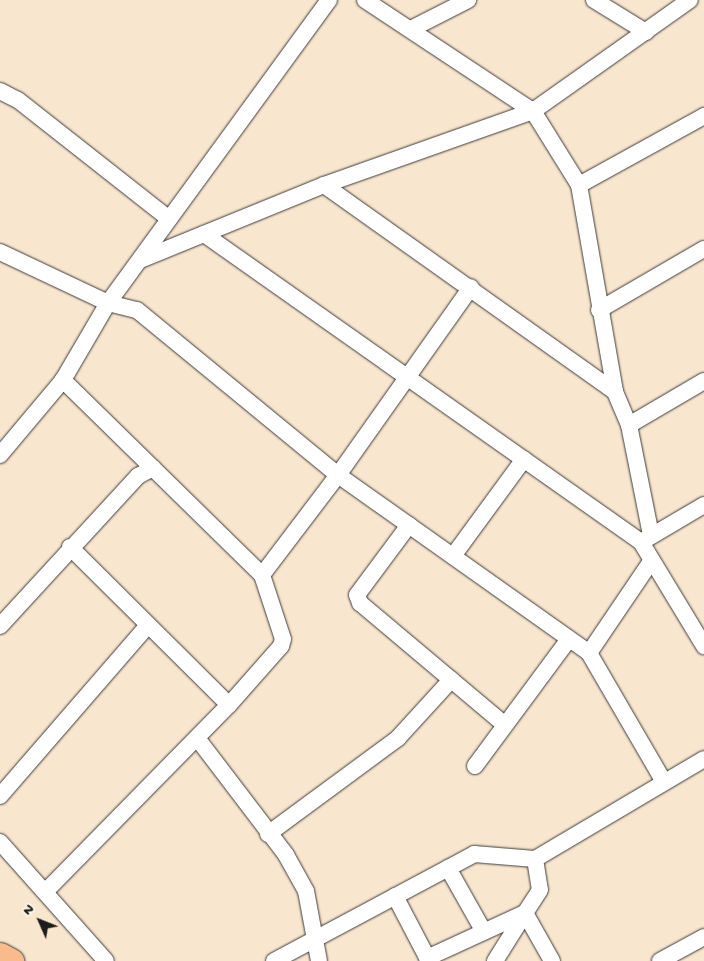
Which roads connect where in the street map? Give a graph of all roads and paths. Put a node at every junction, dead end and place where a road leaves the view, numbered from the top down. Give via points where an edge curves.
1 (329, 0) edge
2 (365, 0) edge
3 (468, 0) edge
4 (594, 0) edge
5 (690, 0) edge
6 (413, 28) junction
7 (646, 32) junction
8 (0, 91) edge
9 (533, 112) junction
10 (704, 116) edge
11 (579, 184) junction
12 (324, 185) junction
13 (169, 219) junction
14 (204, 234) junction
15 (704, 249) edge
16 (0, 252) edge
17 (139, 260) junction
18 (472, 287) junction
19 (108, 303) junction
20 (599, 310) junction
21 (407, 378) junction
22 (63, 380) junction
23 (704, 381) edge
24 (615, 392) junction
25 (629, 425) junction
26 (0, 455) edge
27 (524, 460) junction
28 (153, 468) junction
29 (338, 475) junction
30 (704, 504) edge
31 (409, 525) junction
32 (646, 539) junction
33 (70, 547) junction
34 (453, 556) junction
35 (652, 560) junction
36 (262, 575) junction
37 (148, 625) junction
38 (0, 626) edge
39 (569, 639) junction
40 (704, 646) edge
41 (590, 653) junction
42 (451, 680) junction
43 (229, 705) junction
44 (505, 725) junction
45 (196, 738) junction
46 (704, 759) edge
47 (475, 766) dead end
48 (664, 782) junction
49 (0, 796) edge
50 (268, 834) junction
51 (0, 842) edge
52 (534, 859) junction
53 (448, 868) junction
54 (46, 892) junction
55 (396, 896) junction
56 (525, 913) junction
57 (484, 932) junction
58 (704, 938) edge
59 (313, 940) junction
60 (0, 955) edge
61 (682, 956) edge
62 (428, 959) edge
63 (12, 961) edge
64 (106, 961) edge
65 (274, 961) edge
66 (319, 961) edge
67 (495, 961) edge
68 (552, 961) edge
69 (660, 961) edge

1 - 13 street
2 - 6 street
3 - 6 street
4 - 7 street
5 - 7 street
6 - 9 street
7 - 9 street
8 - 13 street via 18,100
9 - 11 street
9 - 12 street
10 - 11 street
11 - 20 street
12 - 14 street
12 - 18 street
13 - 17 street
14 - 17 street
14 - 21 street
15 - 20 street
16 - 19 street
17 - 19 street
18 - 21 street
18 - 24 street via 601,385
19 - 22 street
19 - 29 street via 138,310
20 - 24 street
21 - 27 street
21 - 29 street
22 - 26 street
22 - 28 street
23 - 25 street
24 - 25 street
25 - 32 street
27 - 32 street
27 - 34 street
28 - 33 street via 138,476
28 - 36 street
29 - 31 street
29 - 36 street
30 - 32 street
31 - 34 street
31 - 42 street via 357,595 360,604
32 - 35 street
33 - 37 street
33 - 38 street
34 - 39 street
35 - 40 street
35 - 41 street
36 - 43 street via 283,639 281,646
37 - 43 street
37 - 49 street
39 - 41 street
39 - 44 street
41 - 48 street
42 - 44 street
42 - 50 street via 398,738
43 - 45 street
44 - 47 street
45 - 50 street
45 - 54 street
46 - 48 street
48 - 52 street
50 - 59 street via 286,854 306,891
51 - 54 street
52 - 53 street via 474,854
52 - 56 street via 540,890
53 - 55 street
53 - 57 street
54 - 64 street
55 - 59 street
55 - 62 street
56 - 57 street
56 - 67 street
56 - 68 street
57 - 62 street
58 - 61 street
59 - 65 street
59 - 66 street
60 - 63 main road
61 - 69 street

